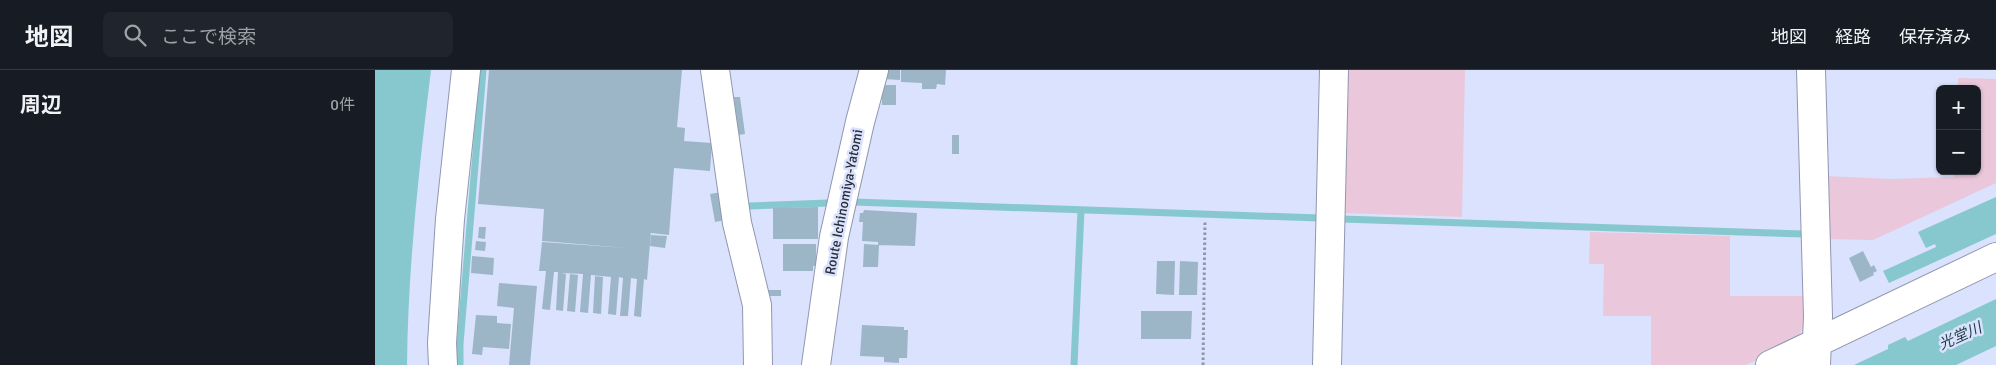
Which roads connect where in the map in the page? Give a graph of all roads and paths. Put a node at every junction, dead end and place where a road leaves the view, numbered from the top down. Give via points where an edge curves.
1 (465, 70) edge
2 (715, 70) edge
3 (874, 70) edge
4 (1334, 70) edge
5 (1811, 70) edge
6 (1205, 221) dead end
7 (1996, 257) edge
8 (1816, 357) edge
9 (443, 365) edge
10 (758, 365) edge
11 (816, 365) edge
12 (1203, 365) edge
13 (1327, 365) edge
14 (1770, 365) edge

1 - 9 street via 450,219
2 - 10 street via 737,223 757,306
3 - 11 street, Route Ichinomiya-Yatomi via 834,237
4 - 13 street
5 - 8 street via 1818,316
6 - 12 path
7 - 8 street
8 - 14 street

